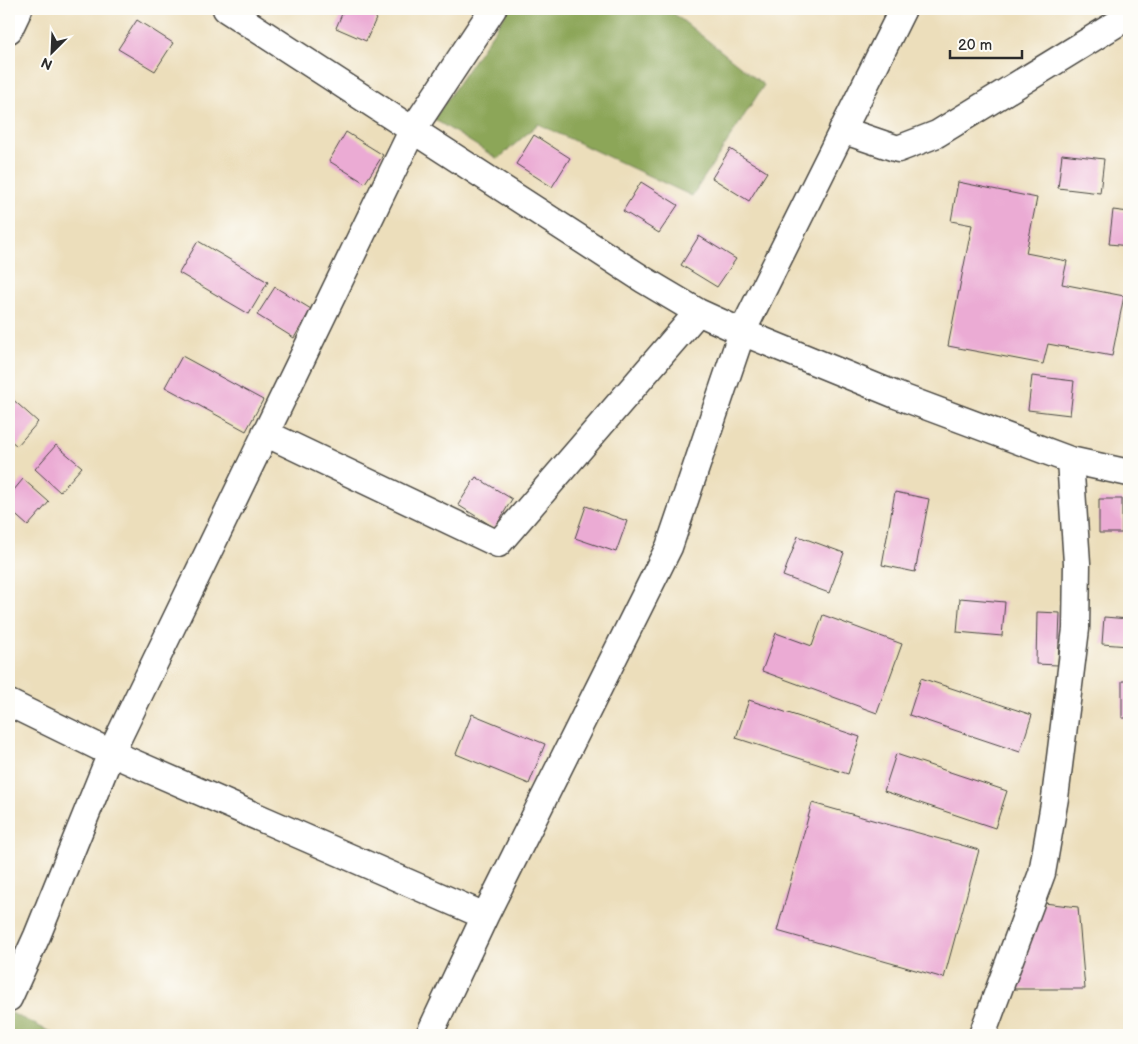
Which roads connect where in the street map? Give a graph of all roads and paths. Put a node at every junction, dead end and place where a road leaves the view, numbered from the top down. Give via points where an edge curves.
1 (19, 9) edge
2 (226, 9) edge
3 (493, 9) edge
4 (903, 9) edge
5 (1129, 16) edge
6 (9, 30) edge
7 (842, 130) junction
8 (412, 131) junction
9 (698, 312) junction
10 (742, 332) junction
11 (265, 433) junction
12 (1070, 460) junction
13 (1129, 473) edge
14 (9, 703) edge
15 (111, 753) junction
16 (485, 916) junction
17 (9, 998) edge
18 (429, 1035) edge
19 (982, 1035) edge

1 - 6 street
2 - 8 street
3 - 8 street
4 - 7 street
5 - 7 street via 937,134 898,149
7 - 10 street
8 - 9 street
8 - 11 street
9 - 10 street
9 - 11 street via 498,544
10 - 12 street via 896,395
10 - 16 street via 669,548
11 - 15 street
12 - 13 street
12 - 19 street via 1077,562 1076,629 1055,798 1042,873
14 - 15 street
15 - 16 street
15 - 17 street
16 - 18 street

